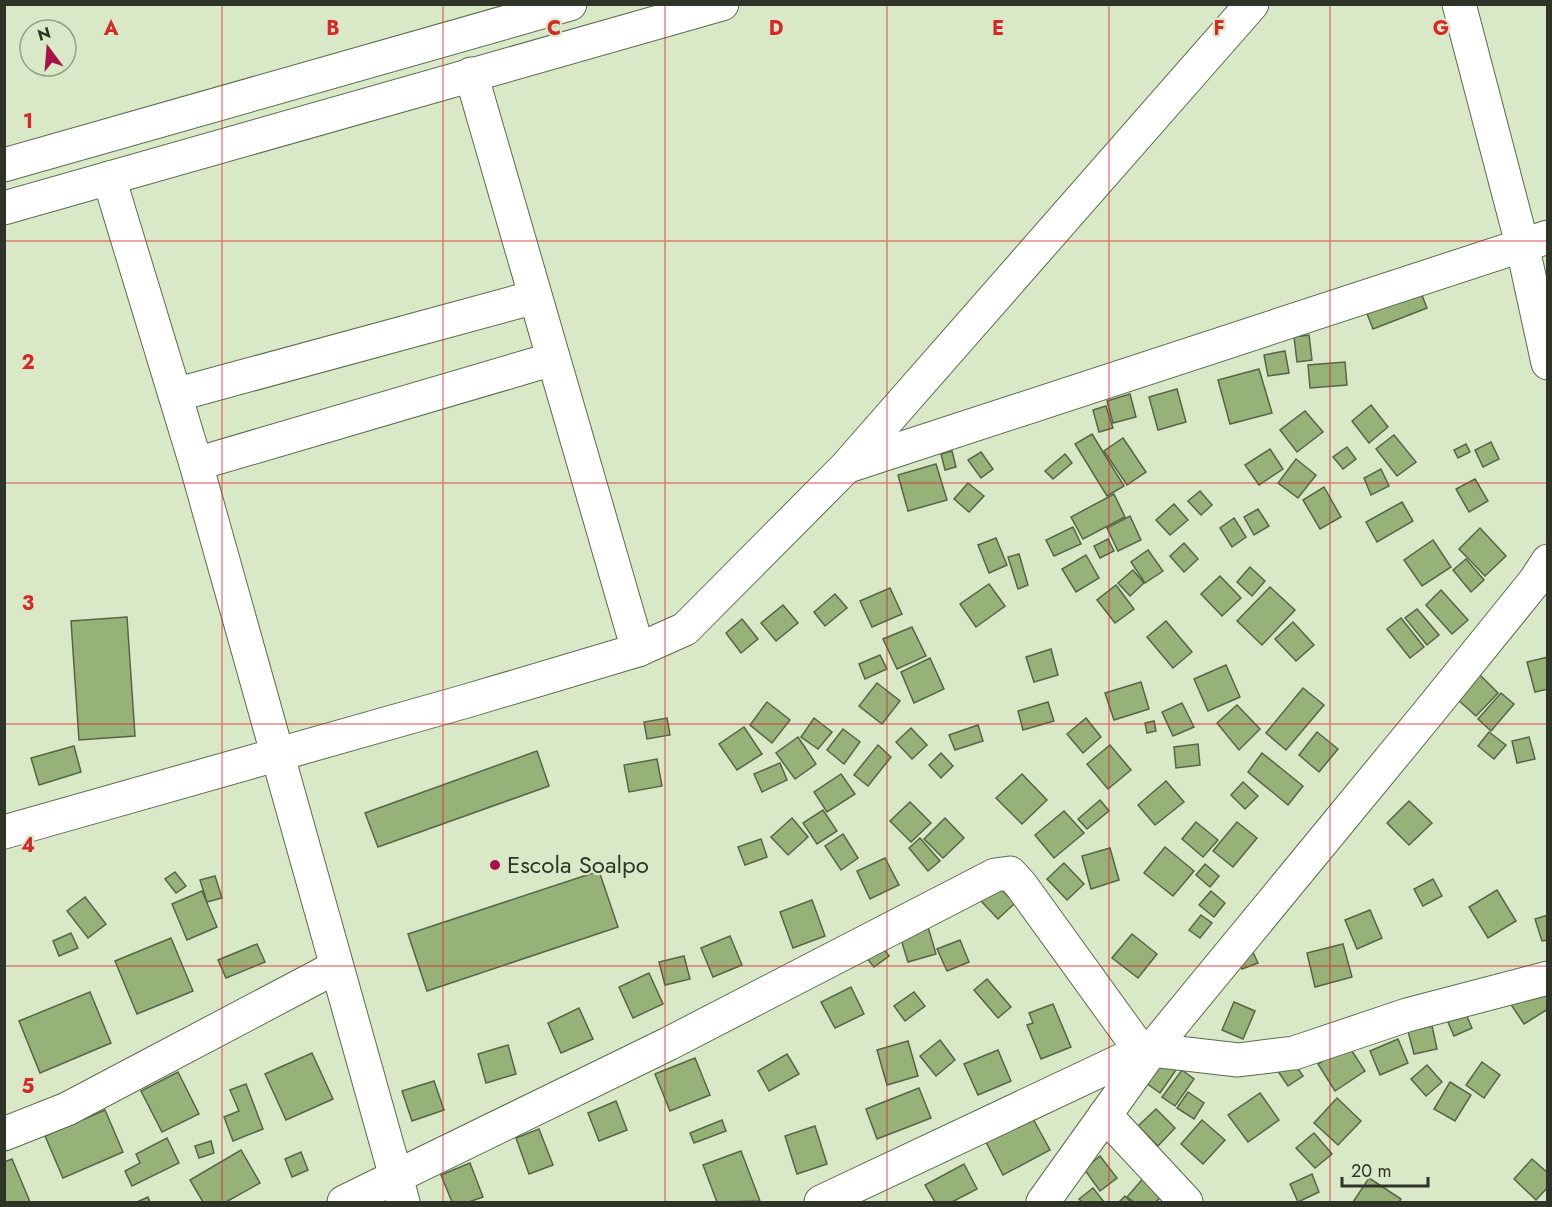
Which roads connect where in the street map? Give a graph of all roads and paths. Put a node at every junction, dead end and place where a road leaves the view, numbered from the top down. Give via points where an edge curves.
1 (722, 4) edge
2 (1252, 4) edge
3 (1459, 4) edge
4 (565, 5) edge
5 (471, 74) junction
6 (4, 165) edge
7 (109, 178) junction
8 (4, 208) edge
9 (1535, 240) edge
10 (536, 297) junction
11 (553, 359) junction
12 (1548, 363) edge
13 (175, 395) junction
14 (196, 464) junction
15 (846, 467) junction
16 (1548, 561) edge
17 (638, 650) junction
18 (278, 753) junction
19 (4, 832) edge
20 (336, 967) junction
21 (1548, 978) edge
22 (1150, 1048) junction
23 (1105, 1115) junction
24 (4, 1134) edge
25 (400, 1189) edge
26 (344, 1203) edge
27 (821, 1203) edge
28 (1043, 1203) edge
29 (1186, 1203) edge

1 - 5 street
2 - 15 street
3 - 9 street
4 - 6 street
5 - 7 street
5 - 10 street
7 - 8 street
7 - 13 street
9 - 12 street
9 - 15 street
10 - 11 street
10 - 13 street
11 - 14 street
11 - 17 street
13 - 14 street
14 - 18 street
15 - 17 street via 686,629
16 - 22 street via 1430,712
17 - 18 street
18 - 19 street
18 - 20 street
20 - 24 street via 67,1108
20 - 25 street
21 - 22 street via 1407,1015 1294,1053 1238,1060
22 - 23 street
22 - 25 street via 1021,885 1010,873 995,875 668,1044
22 - 27 street
23 - 28 street
23 - 29 street
25 - 26 street

